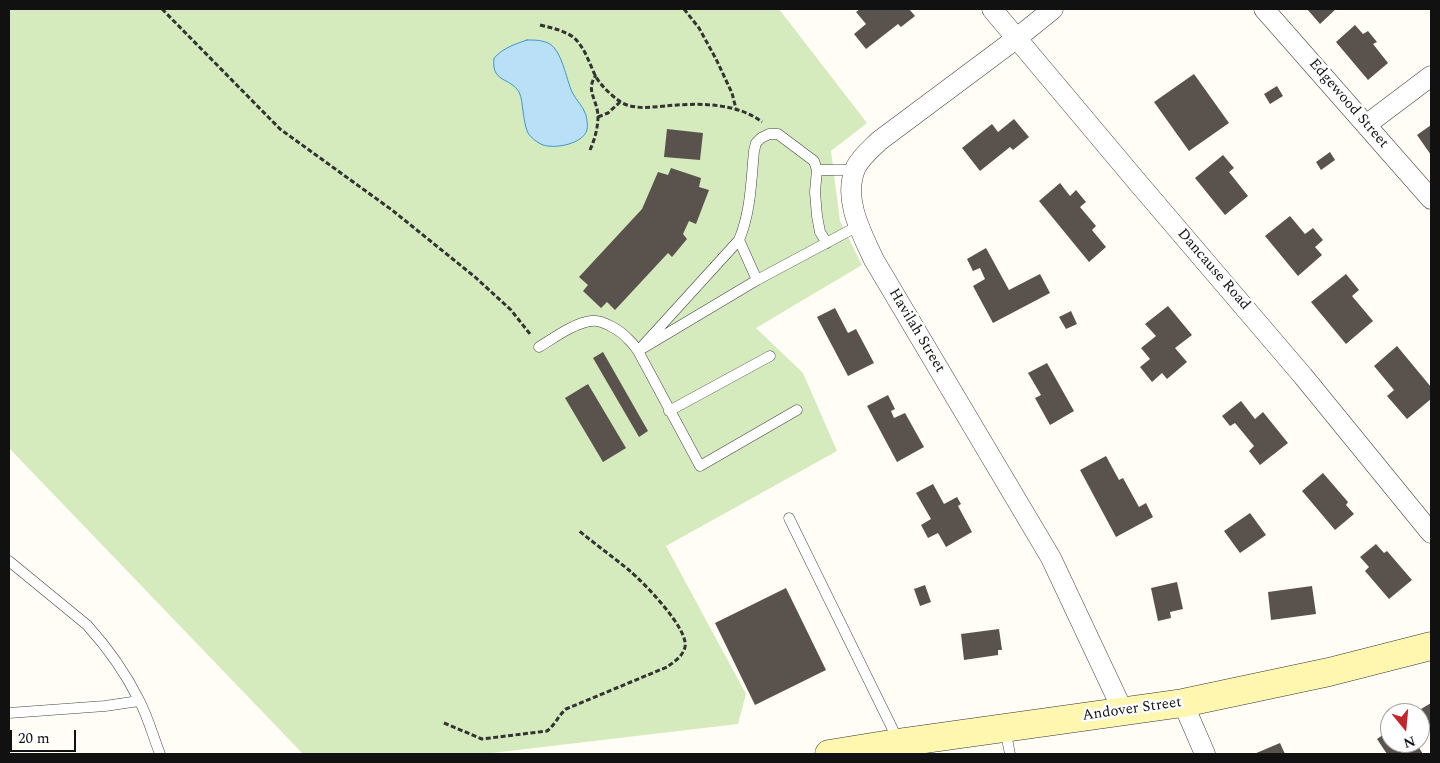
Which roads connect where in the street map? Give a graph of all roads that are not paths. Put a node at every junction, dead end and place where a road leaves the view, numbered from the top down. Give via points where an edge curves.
1 (992, 9) edge
2 (1053, 9) edge
3 (1264, 9) edge
4 (1017, 38) junction
5 (1431, 76) edge
6 (1366, 125) junction
7 (817, 170) junction
8 (856, 170) junction
9 (1431, 199) edge
10 (858, 226) junction
11 (739, 240) junction
12 (827, 242) junction
13 (757, 280) junction
14 (539, 347) road end
15 (638, 351) junction
16 (770, 356) dead end
17 (797, 410) dead end
18 (669, 411) junction
19 (789, 518) dead end
20 (1431, 533) edge
21 (9, 561) edge
22 (1431, 646) edge
23 (140, 701) junction
24 (1183, 703) junction
25 (1123, 711) junction
26 (9, 713) edge
27 (1008, 742) edge
28 (899, 743) junction
29 (868, 751) edge
30 (160, 754) edge
31 (829, 754) edge
32 (1205, 754) edge

1 - 4 street, Dancause Road
2 - 4 street, Havilah Street
3 - 6 street, Edgewood Street
4 - 8 street, Havilah Street via 879,141 863,157
4 - 20 street, Dancause Road via 1304,376
5 - 6 street
6 - 9 street, Edgewood Street
7 - 8 lane
7 - 11 lane via 814,161 778,134 761,138 754,151 750,205
7 - 12 lane via 816,216 820,232
8 - 10 street, Havilah Street via 852,186
10 - 12 lane
10 - 25 street, Havilah Street via 874,260 1050,558
11 - 13 lane
11 - 15 lane
12 - 13 lane
13 - 15 lane
14 - 15 lane via 592,320 616,329
15 - 18 lane
16 - 18 lane
17 - 18 lane via 700,466
19 - 28 lane
21 - 23 lane via 86,624
22 - 24 main road, Andover Street
23 - 26 lane
23 - 30 lane
24 - 25 main road, Andover Street
24 - 32 street
25 - 27 main road, Andover Street
27 - 28 main road, Andover Street
28 - 29 main road, Andover Street
29 - 31 main road, Andover Street

